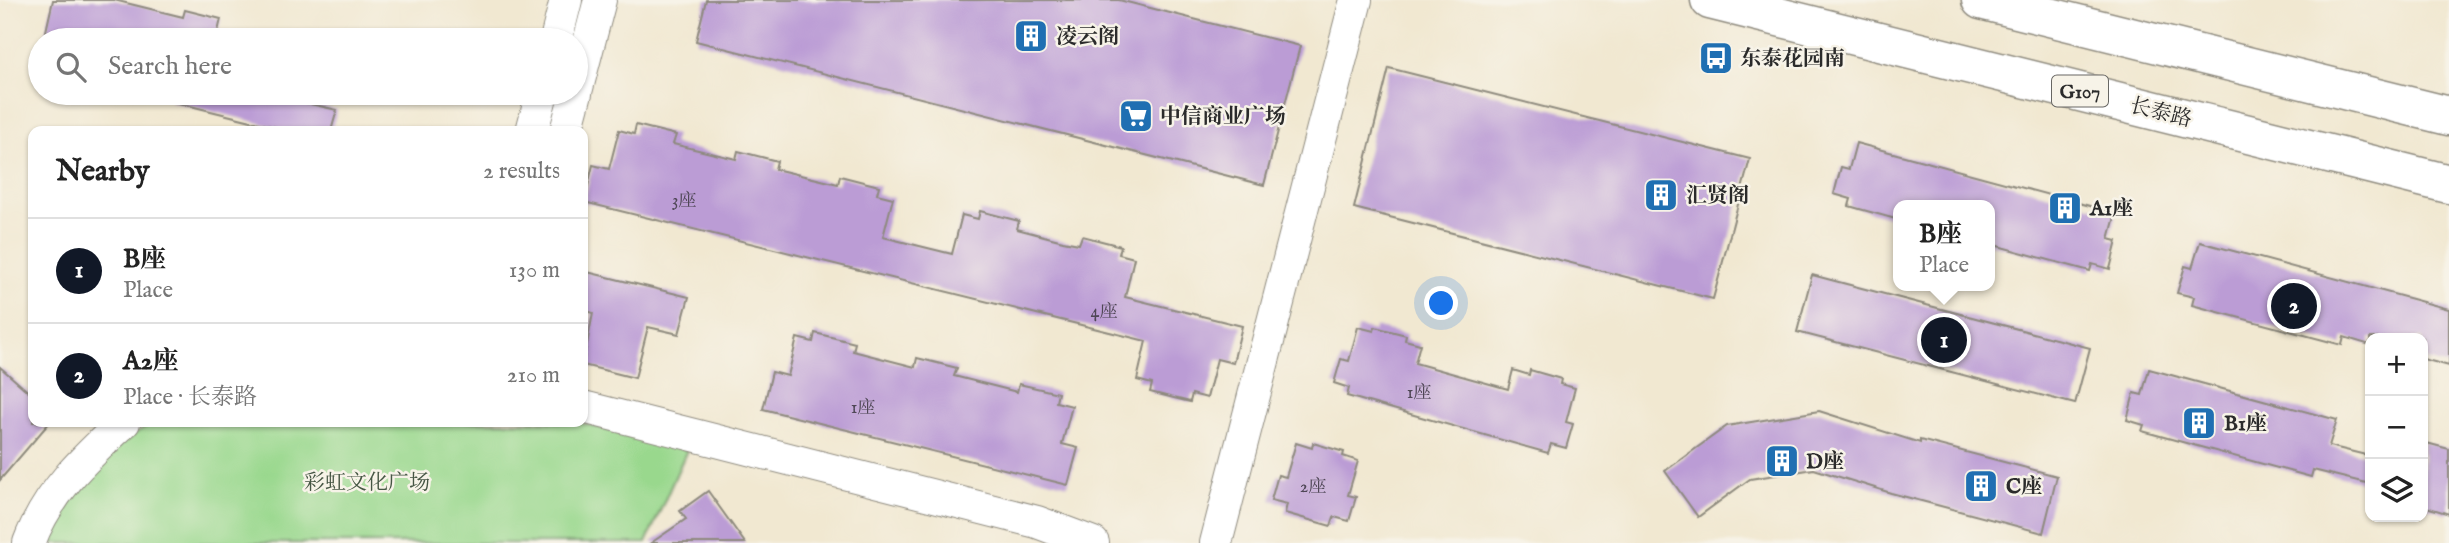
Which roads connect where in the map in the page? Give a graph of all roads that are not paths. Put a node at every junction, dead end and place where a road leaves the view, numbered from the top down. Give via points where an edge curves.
1 (566, 0) edge
2 (600, 0) edge
3 (1356, 0) edge
4 (1710, 0) edge
5 (1981, 0) edge
6 (559, 28) edge
7 (588, 46) edge
8 (539, 105) edge
9 (573, 105) edge
10 (2449, 116) edge
11 (533, 126) edge
12 (567, 126) edge
13 (2449, 184) edge
14 (588, 408) edge
15 (119, 427) edge
16 (29, 543) edge
17 (1093, 543) edge
18 (1216, 543) edge

1 - 6 street
2 - 7 street
3 - 18 street
4 - 13 highway, 长泰路 / G107
5 - 10 highway
8 - 11 street
9 - 12 street
14 - 17 street via 1037,522
15 - 16 street via 78,464 40,516

